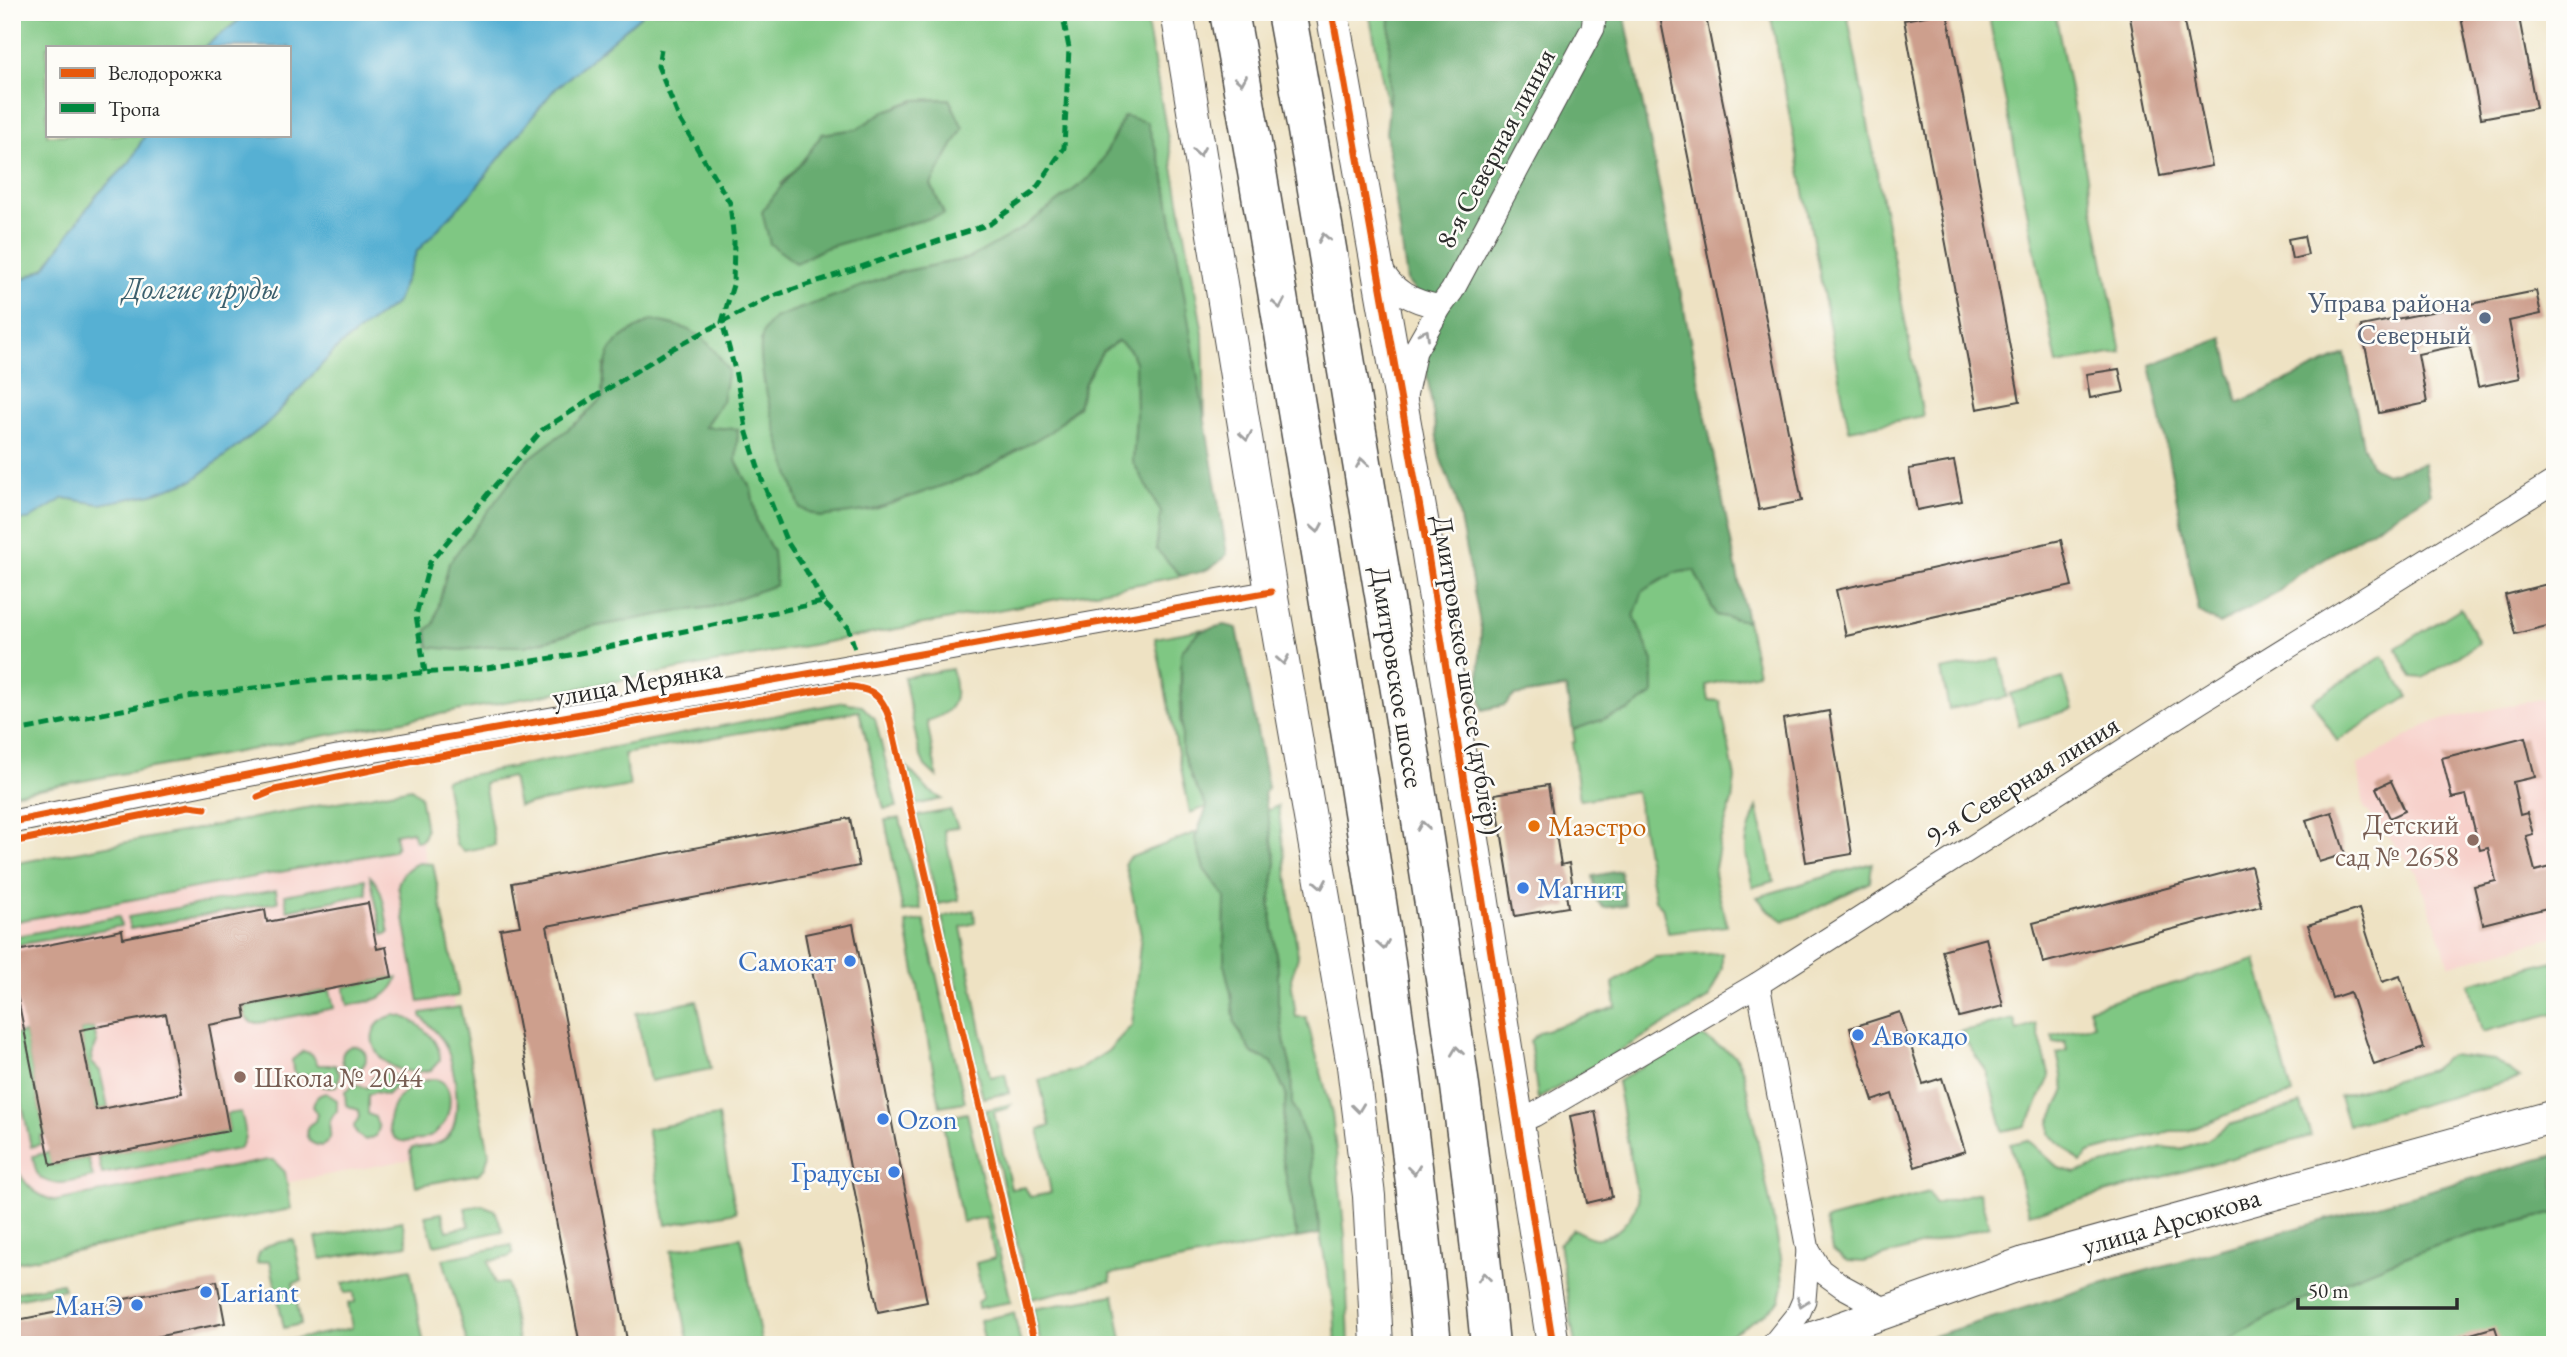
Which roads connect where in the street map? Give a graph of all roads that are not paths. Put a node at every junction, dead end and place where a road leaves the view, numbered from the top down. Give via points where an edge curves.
1 (1177, 12) edge
2 (1230, 12) edge
3 (1286, 12) edge
4 (1332, 12) edge
5 (1595, 12) edge
6 (1376, 259) junction
7 (1440, 307) junction
8 (1402, 410) junction
9 (2555, 481) edge
10 (1271, 592) junction
11 (12, 822) edge
12 (1758, 984) junction
13 (2555, 1116) edge
14 (1518, 1122) junction
15 (1808, 1250) junction
16 (1886, 1310) junction
17 (1554, 1344) edge
18 (1377, 1345) edge
19 (1432, 1345) edge
20 (1490, 1345) edge
21 (1773, 1345) edge
22 (1793, 1345) edge

1 -> 10 street
2 -> 19 highway, Дмитровское шоссе via 1351,732 1396,1031
20 -> 3 highway, Дмитровское шоссе via 1454,1030
4 - 6 street, Дмитровское шоссе (дублёр)
5 - 7 street, 8-я Северная линия via 1592,28 1521,165
6 - 7 street via 1387,281 1420,303
6 - 8 street, Дмитровское шоссе (дублёр)
8 -> 7 street, 8-я Северная линия via 1415,351
8 - 14 street, Дмитровское шоссе (дублёр)
9 - 12 street, 9-я Северная линия
10 - 11 street, улица Мерянка via 337,757
10 -> 18 street via 1353,1066 1369,1196
12 - 14 street, 9-я Северная линия
12 - 15 street
13 - 16 street, улица Арсюкова via 2073,1248
14 - 17 street, Дмитровское шоссе (дублёр)
15 - 16 street via 1821,1270
15 -> 21 street via 1804,1300
16 - 22 street, улица Арсюкова

